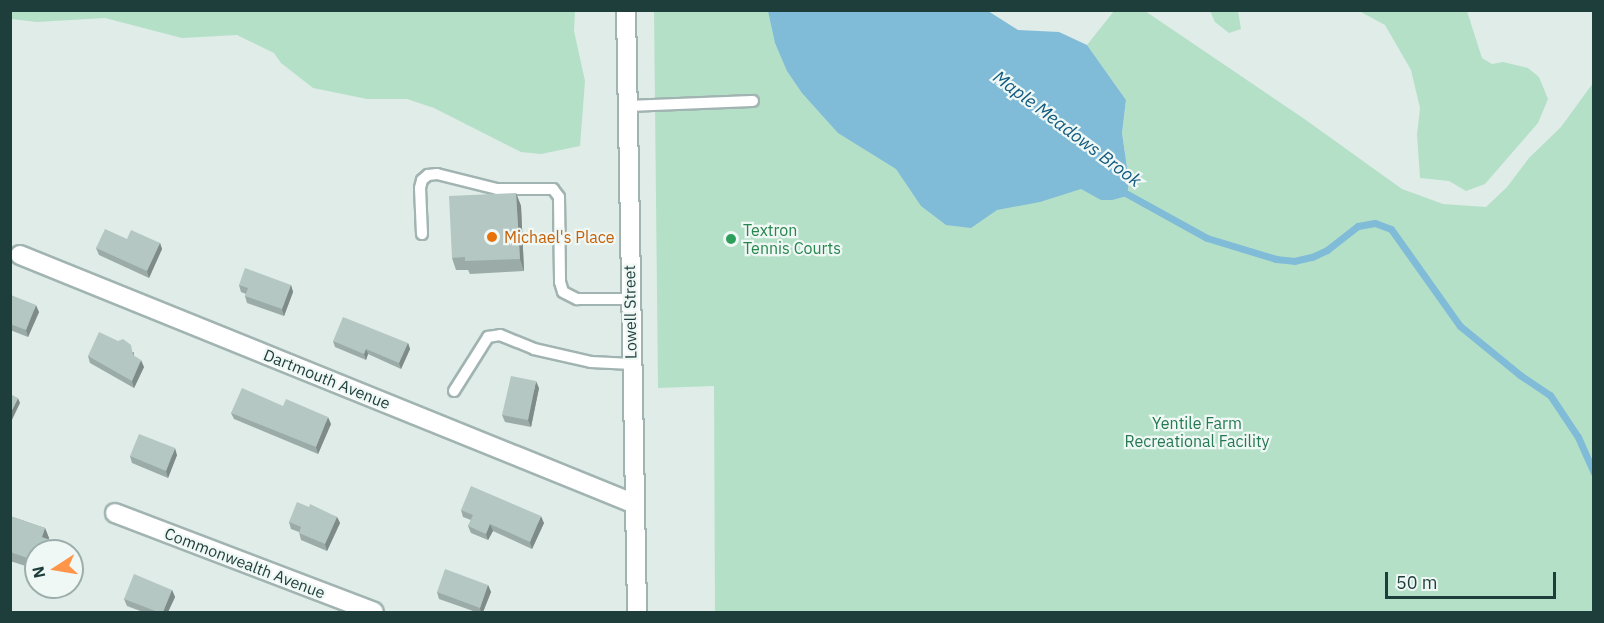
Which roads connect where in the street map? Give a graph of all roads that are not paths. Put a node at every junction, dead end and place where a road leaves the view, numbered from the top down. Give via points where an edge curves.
1 (626, 10) edge
2 (753, 101) dead end
3 (627, 106) junction
4 (422, 234) dead end
5 (20, 255) dead end
6 (630, 299) junction
7 (632, 364) junction
8 (454, 391) dead end
9 (635, 504) junction
10 (115, 513) dead end
11 (374, 612) edge
12 (637, 612) edge

1 - 3 street, Lowell Street
2 - 3 lane
3 - 6 street, Lowell Street
4 - 6 lane via 420,188 429,175 500,189 553,189 559,197 563,292 577,299
5 - 9 street, Dartmouth Avenue
6 - 7 street, Lowell Street
7 - 8 lane via 591,362 494,336 481,345
7 - 9 street, Lowell Street
9 - 12 street, Lowell Street
10 - 11 street, Commonwealth Avenue

